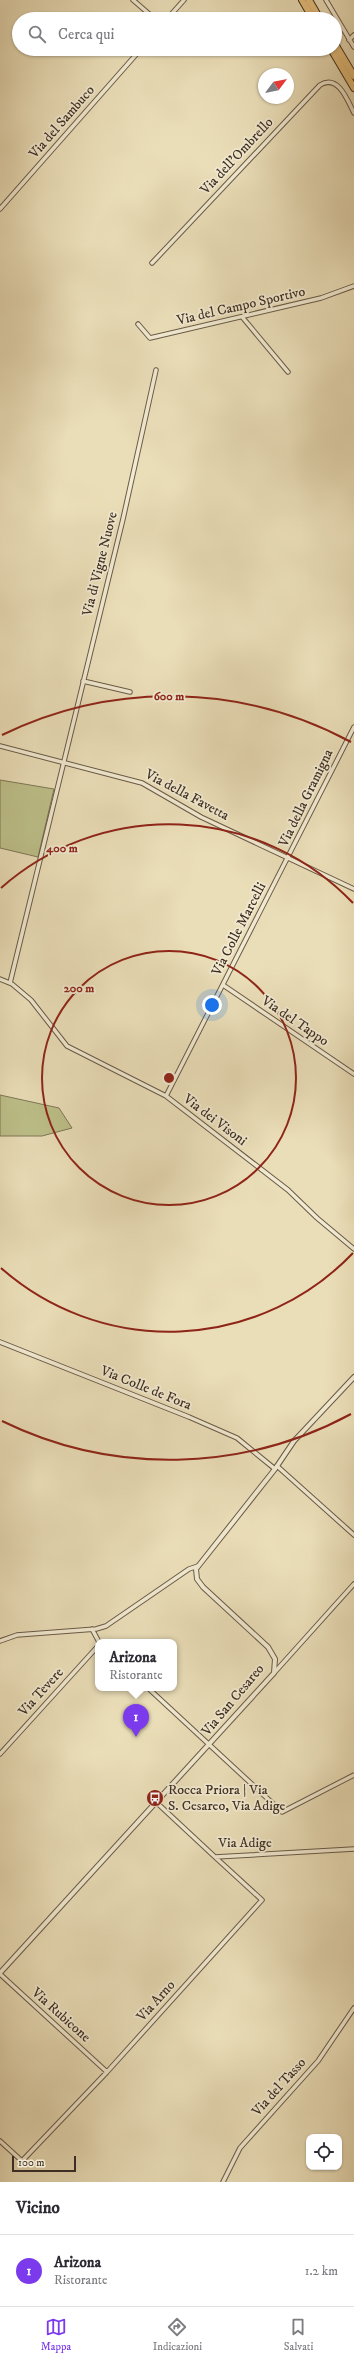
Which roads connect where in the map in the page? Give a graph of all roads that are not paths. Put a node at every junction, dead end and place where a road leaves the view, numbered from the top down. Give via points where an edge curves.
1 (133, 0) edge
2 (184, 0) edge
3 (302, 0) edge
4 (309, 0) edge
5 (326, 0) edge
6 (147, 12) edge
7 (174, 12) edge
8 (309, 12) edge
9 (316, 12) edge
10 (333, 12) edge
11 (342, 27) edge
12 (354, 35) edge
13 (350, 40) junction
14 (354, 47) edge
15 (135, 56) edge
16 (335, 56) edge
17 (342, 56) edge
18 (354, 76) edge
19 (354, 88) edge
20 (354, 113) edge
21 (0, 209) edge
22 (152, 263) dead end
23 (354, 286) edge
24 (244, 318) junction
25 (138, 324) dead end
26 (156, 370) dead end
27 (288, 372) dead end
28 (83, 681) junction
29 (130, 692) dead end
30 (354, 727) edge
31 (0, 746) edge
32 (62, 763) junction
33 (289, 858) junction
34 (354, 889) edge
35 (0, 979) edge
36 (10, 983) junction
37 (223, 985) junction
38 (354, 1074) edge
39 (166, 1096) junction
40 (354, 1249) edge
41 (0, 1342) edge
42 (354, 1377) edge
43 (276, 1467) junction
44 (354, 1535) edge
45 (198, 1566) junction
46 (354, 1584) edge
47 (92, 1629) junction
48 (97, 1639) edge
49 (0, 1641) edge
50 (95, 1649) edge
51 (274, 1673) junction
52 (151, 1691) edge
53 (210, 1744) junction
54 (0, 1754) edge
55 (354, 1775) edge
56 (156, 1802) junction
57 (354, 1849) edge
58 (215, 1857) junction
59 (0, 1973) edge
60 (354, 2008) edge
61 (107, 2072) junction
62 (0, 2141) edge
63 (223, 2182) edge

1 - 6 street
2 - 7 street
3 - 8 highway
4 - 9 highway
5 - 10 street
11 - 13 street
12 - 13 street
13 - 14 street
15 - 21 street, Via del Sambuco
16 - 19 highway
17 - 18 highway
20 - 22 street, Via dell'Ombrello via 336,84 328,81 320,84
23 - 24 street, Via del Campo Sportivo via 337,294
24 - 25 street, Via del Campo Sportivo via 150,338
24 - 27 street
26 - 28 street, Via di Vigne Nuove
28 - 29 street
28 - 32 street, Via di Vigne Nuove
30 - 33 street, Via della Gramigna
31 - 32 street, Via della Favetta
32 - 33 street, Via della Favetta via 144,784 189,811
32 - 36 street, Via di Vigne Nuove
33 - 34 street, Via della Favetta
33 - 37 street, Via Colle Marcelli
35 - 36 street, Via dei Visoni
36 - 39 street, Via dei Visoni via 31,1000 68,1046
37 - 38 street, Via del Tappo
37 - 39 street, Via Colle Marcelli
39 - 40 street, Via dei Visoni via 288,1190
41 - 43 street, Via Colle de Fora via 237,1438
42 - 43 street via 294,1441
43 - 44 street, Via Colle de Fora
43 - 45 street
45 - 47 street via 189,1569 112,1623
45 - 51 street, Via San Cesareo via 197,1579 203,1587 271,1652 275,1659
46 - 51 street
47 - 48 street
47 - 49 street via 17,1635
50 - 54 street, Via Tevere
51 - 53 street, Via San Cesareo
52 - 53 street
53 - 55 street via 282,1812
53 - 56 street, Via San Cesareo
56 - 58 street, Via Adige
56 - 59 street, Via San Cesareo
57 - 58 street, Via Adige
58 - 61 street, Via Arno via 262,1900
59 - 61 street, Via Rubicone
60 - 63 street, Via del Tasso via 318,2062 239,2149
61 - 62 street, Via Arno via 22,2161

